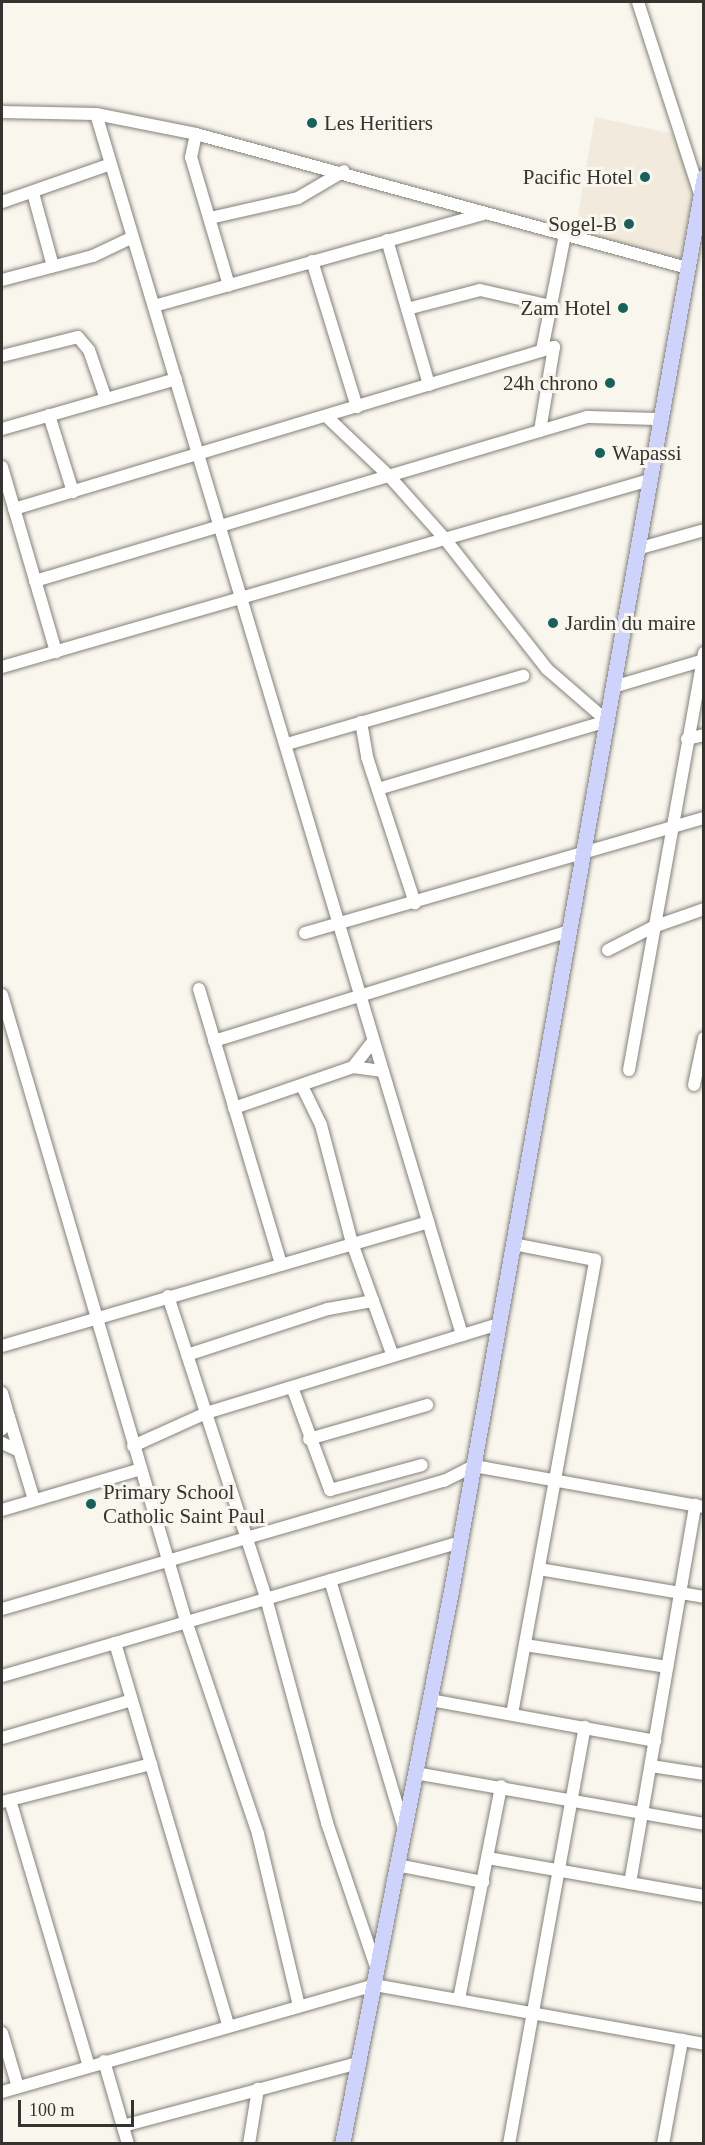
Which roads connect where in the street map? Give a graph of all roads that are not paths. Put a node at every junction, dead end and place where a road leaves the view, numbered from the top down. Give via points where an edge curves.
1 (638, 2) edge
2 (2, 112) edge
3 (96, 114) junction
4 (196, 134) junction
5 (111, 164) junction
6 (344, 171) junction
7 (704, 176) edge
8 (33, 193) junction
9 (700, 193) junction
10 (2, 202) edge
11 (704, 210) edge
12 (485, 213) junction
13 (210, 219) junction
14 (699, 225) edge
15 (564, 235) junction
16 (133, 237) junction
17 (387, 240) junction
18 (312, 261) junction
19 (53, 266) junction
20 (684, 267) junction
21 (2, 280) edge
22 (229, 285) junction
23 (154, 306) junction
24 (551, 306) junction
25 (407, 309) junction
26 (542, 351) junction
27 (2, 356) edge
28 (176, 379) junction
29 (429, 385) junction
30 (106, 399) junction
31 (357, 407) junction
32 (49, 415) junction
33 (326, 416) junction
34 (659, 419) junction
35 (2, 429) edge
36 (540, 431) junction
37 (199, 454) junction
38 (2, 467) edge
39 (390, 477) junction
40 (649, 480) junction
41 (73, 492) junction
42 (14, 509) junction
43 (221, 526) junction
44 (704, 530) edge
45 (445, 539) junction
46 (637, 549) junction
47 (35, 581) junction
48 (242, 598) junction
49 (56, 652) junction
50 (703, 657) edge
51 (2, 667) edge
52 (523, 676) dead end
53 (613, 687) junction
54 (607, 721) junction
55 (361, 722) junction
56 (704, 735) edge
57 (687, 740) junction
58 (287, 744) junction
59 (378, 789) junction
60 (704, 818) edge
61 (670, 829) junction
62 (583, 855) junction
63 (415, 903) junction
64 (704, 909) edge
65 (340, 924) junction
66 (653, 927) junction
67 (569, 931) junction
68 (305, 933) dead end
69 (608, 950) dead end
70 (198, 989) dead end
71 (2, 995) edge
72 (361, 995) junction
73 (7, 1030) edge
74 (704, 1038) edge
75 (214, 1041) junction
76 (373, 1041) junction
77 (353, 1067) junction
78 (629, 1070) dead end
79 (383, 1071) junction
80 (694, 1084) dead end
81 (302, 1086) junction
82 (234, 1108) junction
83 (428, 1222) junction
84 (352, 1243) junction
85 (513, 1244) junction
86 (281, 1264) junction
87 (168, 1296) junction
88 (373, 1301) junction
89 (99, 1320) junction
90 (499, 1324) junction
91 (462, 1335) junction
92 (2, 1346) edge
93 (188, 1355) junction
94 (393, 1356) junction
95 (292, 1387) junction
96 (2, 1393) edge
97 (427, 1405) dead end
98 (206, 1413) junction
99 (9, 1417) junction
100 (2, 1429) edge
101 (309, 1439) junction
102 (2, 1443) edge
103 (134, 1446) junction
104 (17, 1450) junction
105 (422, 1465) dead end
106 (474, 1466) junction
107 (141, 1469) junction
108 (556, 1480) junction
109 (34, 1500) junction
110 (699, 1506) edge
111 (2, 1510) edge
112 (246, 1536) junction
113 (460, 1542) junction
114 (168, 1560) junction
115 (539, 1569) junction
116 (330, 1580) junction
117 (680, 1593) junction
118 (704, 1597) edge
119 (266, 1598) junction
120 (2, 1609) edge
121 (186, 1621) junction
122 (115, 1643) junction
123 (525, 1645) junction
124 (667, 1667) junction
125 (2, 1676) edge
126 (132, 1700) junction
127 (430, 1700) junction
128 (512, 1714) junction
129 (585, 1727) junction
130 (2, 1738) edge
131 (655, 1741) junction
132 (151, 1764) junction
133 (651, 1766) junction
134 (415, 1773) junction
135 (704, 1774) edge
136 (501, 1786) junction
137 (573, 1800) junction
138 (6, 1801) edge
139 (643, 1813) junction
140 (704, 1824) edge
141 (404, 1830) junction
142 (488, 1858) junction
143 (397, 1865) junction
144 (561, 1871) junction
145 (483, 1882) junction
146 (630, 1883) junction
147 (704, 1896) edge
148 (376, 1967) junction
149 (374, 1985) junction
150 (459, 2000) junction
151 (299, 2006) junction
152 (535, 2013) junction
153 (228, 2024) junction
154 (2, 2033) edge
155 (682, 2040) junction
156 (704, 2044) edge
157 (104, 2061) junction
158 (358, 2063) junction
159 (88, 2066) junction
160 (18, 2087) junction
161 (258, 2090) junction
162 (2, 2092) edge
163 (123, 2126) junction
164 (128, 2144) edge
165 (249, 2144) edge
166 (342, 2144) edge
167 (509, 2144) edge
168 (663, 2144) edge

1 - 9 street
2 - 3 street
3 - 4 street
3 - 5 street
4 - 6 street
4 - 13 street via 191,157
5 - 8 street
5 - 16 street
6 - 12 street
6 - 13 street via 298,198
7 - 9 main road
8 - 10 street
8 - 19 street
9 - 11 street
9 - 14 main road
12 - 15 street
12 - 17 street
13 - 22 street
14 - 20 main road
15 - 20 street
15 - 24 street
16 - 19 street via 93,256
16 - 23 street
17 - 18 street
17 - 25 street
18 - 22 street
18 - 31 street
19 - 21 street
20 - 34 main road
22 - 23 street
23 - 28 street
24 - 25 street via 480,290
24 - 26 street
25 - 29 street
26 - 29 street
26 - 36 street via 554,347
27 - 30 street via 78,337 89,350
28 - 30 street
28 - 37 street
29 - 31 street
30 - 32 street
31 - 33 street
32 - 35 street
32 - 41 street
33 - 37 street
33 - 39 street
34 - 36 street via 603,414
34 - 40 main road
36 - 39 street
37 - 41 street
37 - 43 street
38 - 42 street
39 - 43 street
39 - 45 street
40 - 45 street
40 - 46 main road
41 - 42 street
42 - 47 street
43 - 47 street
43 - 48 street
44 - 46 street
45 - 48 street
45 - 54 street via 547,669
46 - 53 main road
47 - 49 street
48 - 49 street
48 - 58 street
49 - 51 street
50 - 53 street
50 - 57 street
52 - 55 street
53 - 54 main road
54 - 59 street
54 - 62 main road
55 - 58 street
55 - 59 street
56 - 57 street
57 - 61 street
58 - 65 street
59 - 63 street
60 - 61 street
61 - 62 street
61 - 66 street
62 - 63 street
62 - 67 main road
63 - 65 street
64 - 66 street
65 - 68 street
65 - 72 street
66 - 69 street
66 - 78 street
67 - 72 street
67 - 85 main road
70 - 75 street
71 - 73 street
72 - 75 street
72 - 76 street
73 - 89 street
74 - 80 street
75 - 82 street
76 - 77 street
76 - 79 street
77 - 79 street
77 - 81 street
79 - 83 street
81 - 82 street
81 - 84 street via 321,1125
82 - 86 street
83 - 84 street
83 - 91 street
84 - 86 street
84 - 88 street
85 - 90 main road
85 - 108 street via 595,1260
86 - 87 street
87 - 89 street
87 - 93 street
88 - 93 street via 328,1309
88 - 94 street
89 - 92 street
89 - 103 street
90 - 91 street
90 - 106 main road
91 - 94 street
93 - 98 street
94 - 95 street
95 - 98 street
95 - 101 street
96 - 99 street
97 - 101 street
98 - 103 street
98 - 112 street
99 - 100 street
99 - 104 street
101 - 105 street via 330,1490
102 - 104 street
103 - 107 street
104 - 109 street
106 - 108 street
106 - 112 street via 444,1481
106 - 113 main road
107 - 109 street
107 - 114 street
108 - 110 street
108 - 115 street
109 - 111 street
110 - 117 street
112 - 114 street
112 - 119 street
113 - 116 street
113 - 127 main road
114 - 120 street
114 - 121 street
115 - 117 street
115 - 123 street
116 - 119 street
116 - 141 street
117 - 118 street
117 - 124 street
119 - 121 street
119 - 148 street via 327,1823
121 - 122 street
121 - 151 street via 258,1834
122 - 125 street
122 - 126 street
123 - 124 street
123 - 128 street
124 - 131 street
126 - 130 street
126 - 132 street
127 - 128 street
127 - 134 main road
128 - 129 street
129 - 131 street
129 - 137 street
131 - 133 street
132 - 138 street
132 - 153 street
133 - 135 street
133 - 139 street
134 - 136 street
134 - 141 main road
136 - 137 street
136 - 142 street
137 - 139 street
137 - 144 street
138 - 159 street
139 - 140 street
139 - 146 street
141 - 143 main road
142 - 144 street
142 - 145 street
143 - 145 street
143 - 148 main road
144 - 146 street
144 - 152 street
145 - 150 street
146 - 147 street
148 - 149 main road
149 - 150 street
149 - 151 street
149 - 158 main road
150 - 152 street
151 - 153 street
152 - 155 street
152 - 167 street
153 - 157 street
154 - 160 street
155 - 156 street
155 - 168 street
157 - 159 street
157 - 163 street
158 - 161 street
158 - 166 main road
159 - 160 street
160 - 162 street
161 - 163 street
161 - 165 street
163 - 164 street

